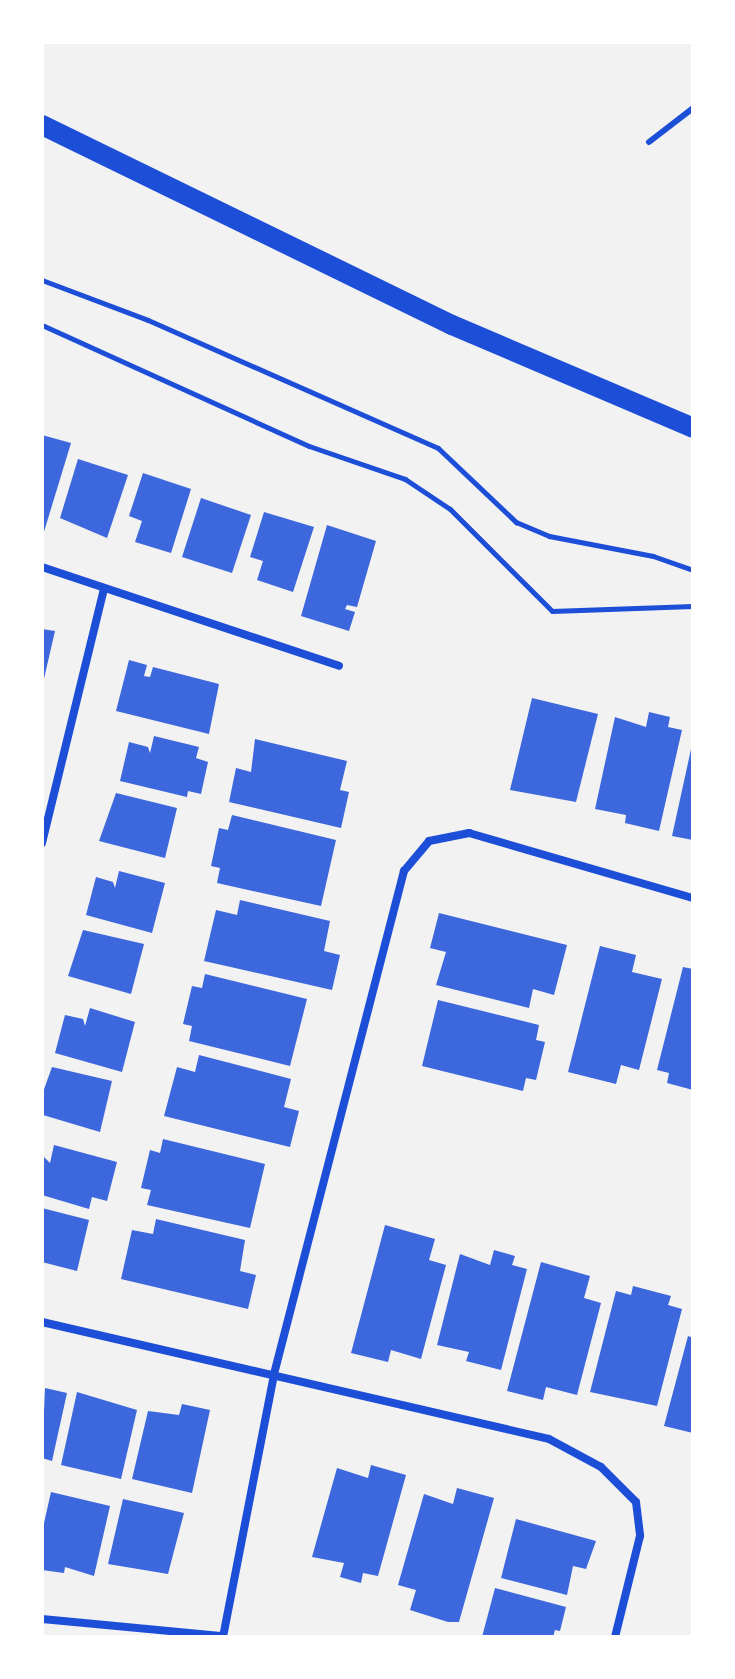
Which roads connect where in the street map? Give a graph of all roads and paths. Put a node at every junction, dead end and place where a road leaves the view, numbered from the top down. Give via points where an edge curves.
1 (693, 108) edge
2 (42, 125) edge
3 (649, 142) dead end
4 (42, 280) edge
5 (42, 325) edge
6 (693, 428) edge
7 (42, 567) edge
8 (693, 570) edge
9 (104, 588) junction
10 (693, 606) edge
11 (339, 666) dead end
12 (42, 843) edge
13 (693, 898) edge
14 (42, 1322) edge
15 (274, 1374) junction
16 (42, 1619) edge
17 (223, 1636) edge
18 (615, 1637) edge

1 - 3 lane
2 - 6 main road via 452,325
4 - 8 path via 148,320 438,448 516,522 549,536 653,556
5 - 10 path via 309,446 405,479 450,509 552,611
7 - 9 street
9 - 11 street
9 - 12 street
13 - 15 street via 469,833 429,841 404,871
14 - 15 street
15 - 17 street
15 - 18 street via 549,1439 601,1467 636,1502 640,1536
16 - 17 street

